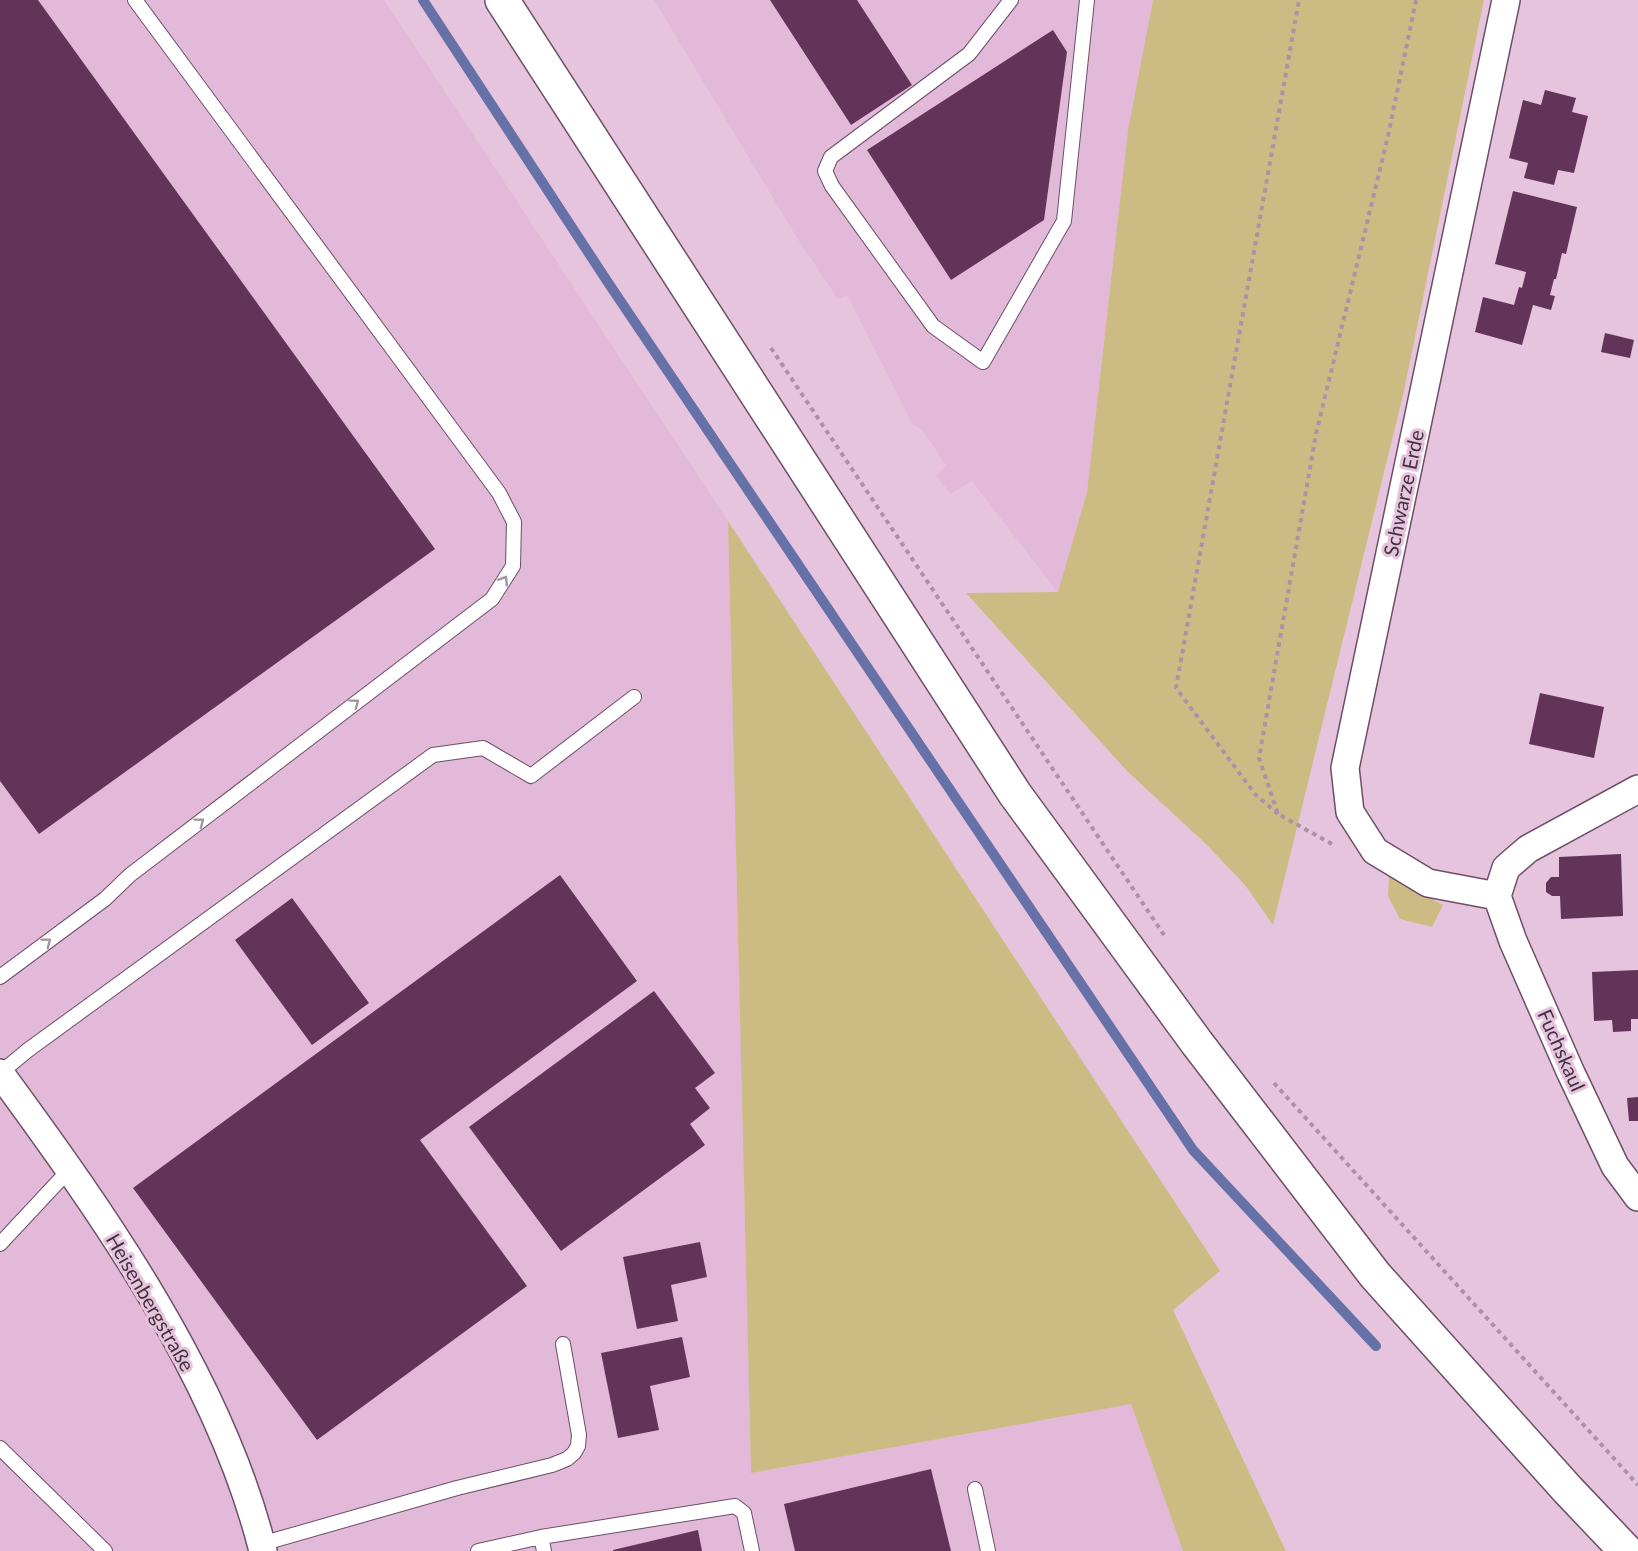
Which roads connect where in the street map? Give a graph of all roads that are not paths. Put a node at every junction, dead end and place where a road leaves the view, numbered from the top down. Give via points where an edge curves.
1 (135, 0) edge
2 (502, 0) edge
3 (1011, 0) edge
4 (1087, 0) edge
5 (1506, 0) edge
6 (634, 697) dead end
7 (1638, 789) edge
8 (1497, 896) junction
9 (0, 977) edge
10 (0, 1073) edge
11 (69, 1169) junction
12 (1638, 1197) edge
13 (0, 1244) edge
14 (563, 1344) dead end
15 (0, 1448) edge
16 (975, 1488) dead end
17 (541, 1537) junction
18 (262, 1548) edge
19 (105, 1551) edge
20 (478, 1551) edge
21 (544, 1551) edge
22 (752, 1551) edge
23 (988, 1551) edge
24 (1626, 1551) edge

9 -> 1 lane via 492,599 513,566 514,522 499,493
2 - 24 main road via 1015,794 1197,1043 1376,1275
3 - 4 lane via 969,54 831,157 825,171 933,326 983,362 1064,221
5 - 8 street, Schwarze Erde via 1345,768 1350,812 1375,851 1428,883
6 - 10 lane via 531,776 483,748 433,754
7 - 8 street via 1528,849 1506,868
8 - 12 street, Fuchskaul via 1570,1071 1615,1166
10 - 11 street, Heisenbergstraße
11 - 13 lane
11 - 18 street, Heisenbergstraße via 142,1280 199,1383 232,1456
14 - 18 lane via 579,1436 578,1446 567,1459
15 - 19 lane
16 - 23 lane
17 - 20 lane
17 - 21 lane
17 - 22 lane via 735,1506 744,1513

